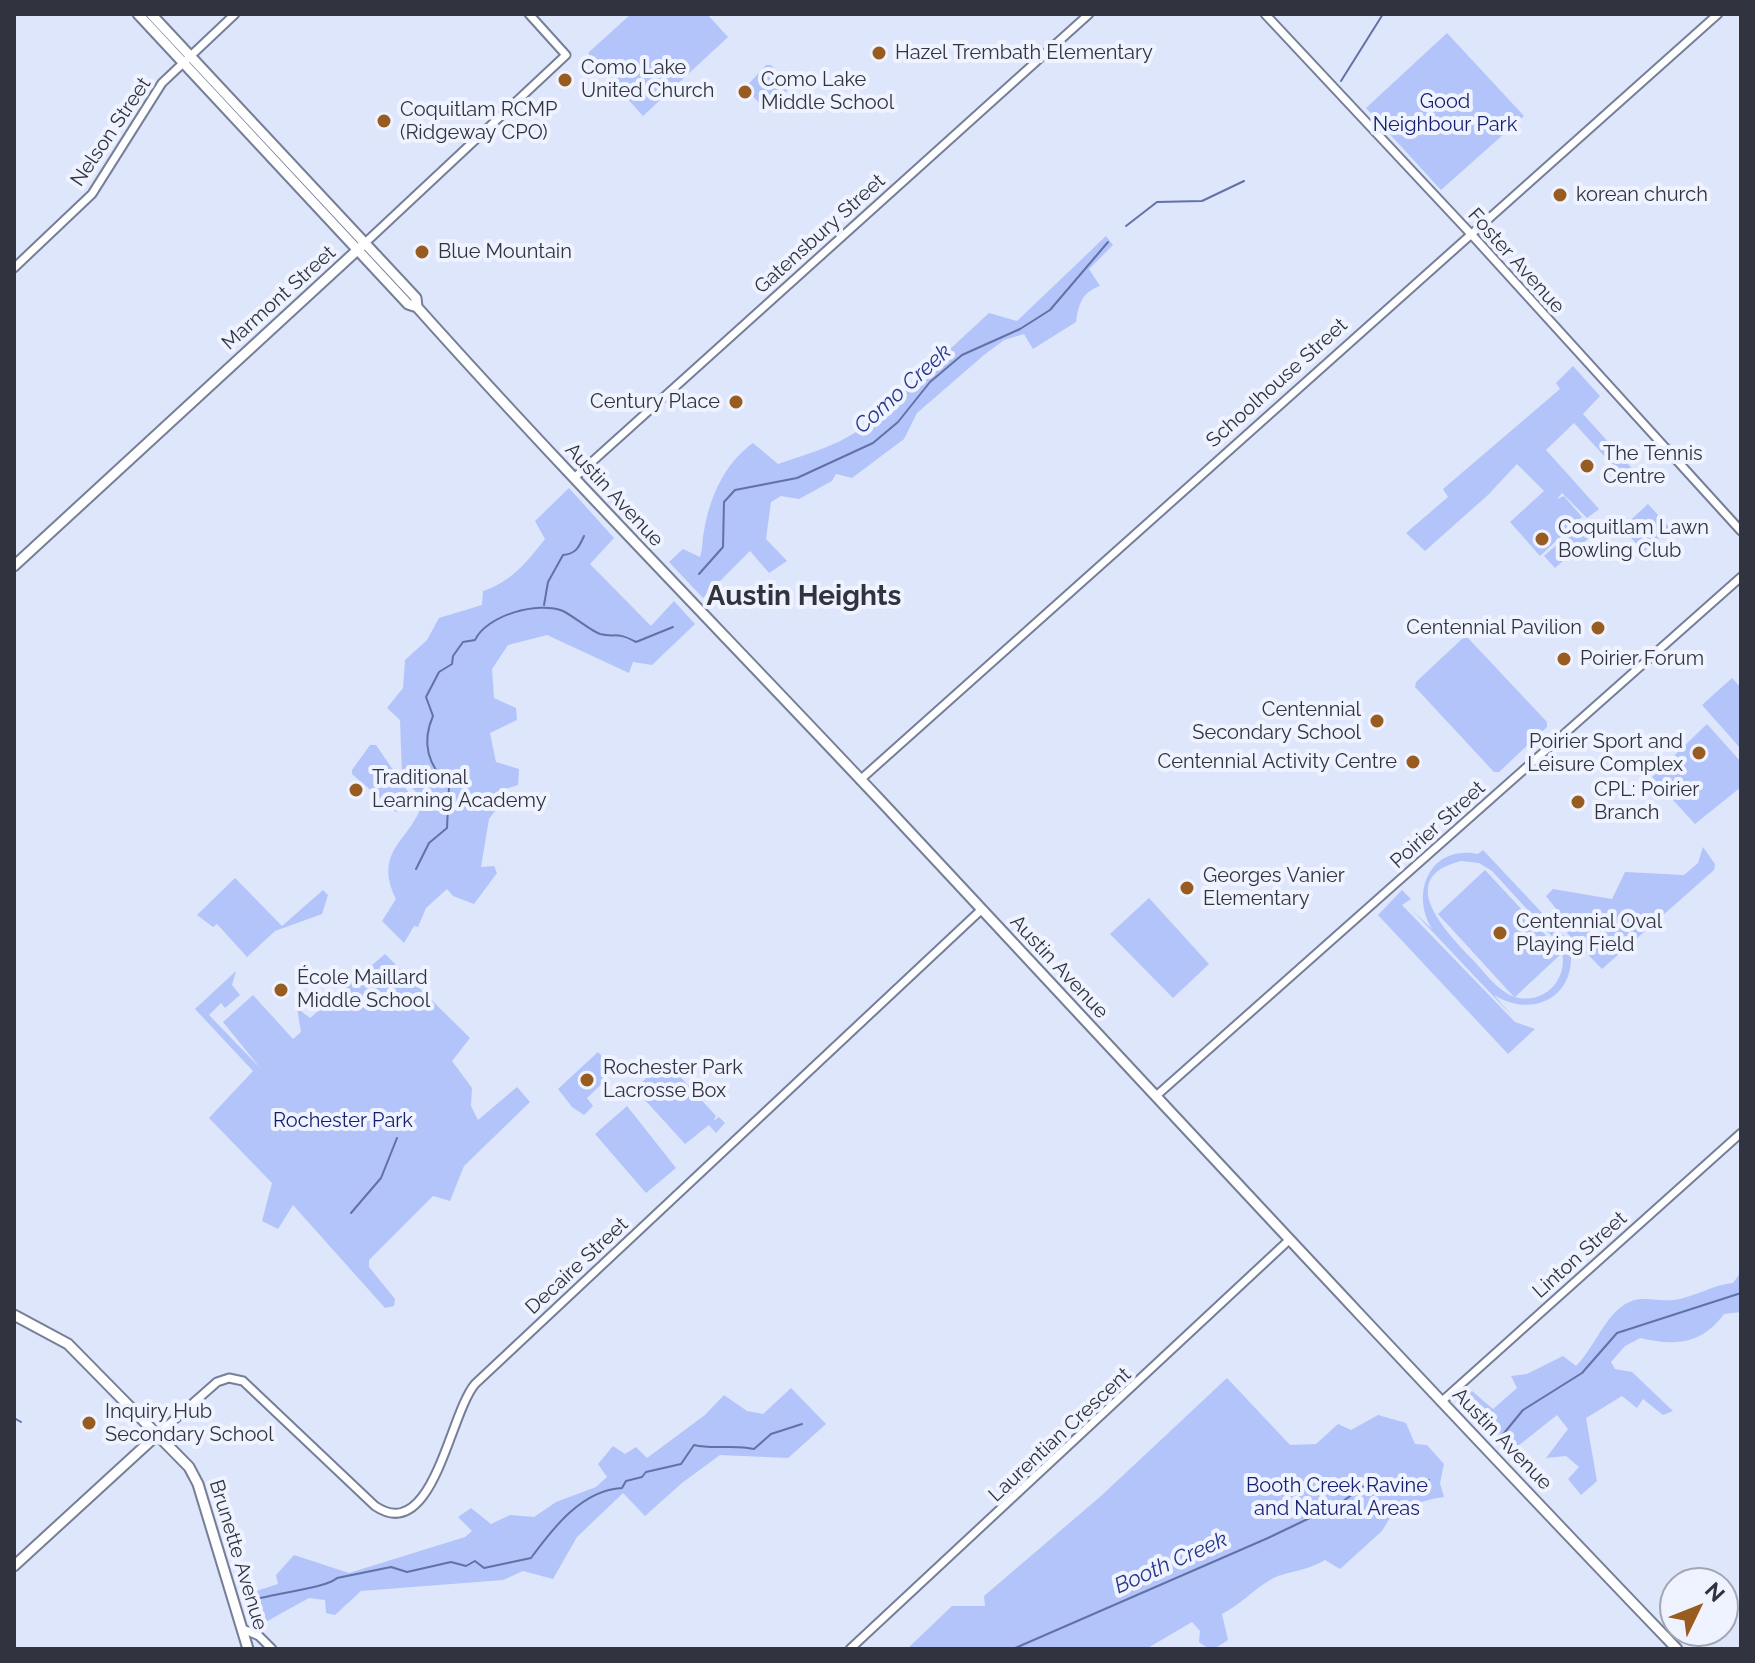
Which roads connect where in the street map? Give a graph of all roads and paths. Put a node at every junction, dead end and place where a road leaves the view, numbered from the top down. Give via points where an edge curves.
1 (138, 14) edge
2 (151, 14) edge
3 (235, 14) edge
4 (529, 14) edge
5 (1089, 14) edge
6 (1265, 14) edge
7 (1718, 14) edge
8 (186, 59) junction
9 (1471, 234) junction
10 (362, 246) junction
11 (14, 268) edge
12 (574, 478) junction
13 (1741, 531) edge
14 (14, 566) edge
15 (1741, 577) edge
16 (860, 780) junction
17 (981, 910) junction
18 (1156, 1096) junction
19 (1741, 1133) edge
20 (1288, 1241) junction
21 (14, 1315) edge
22 (1441, 1402) junction
23 (158, 1434) junction
24 (14, 1566) edge
25 (243, 1629) junction
26 (251, 1648) edge
27 (272, 1649) edge
28 (850, 1649) edge
29 (1677, 1649) edge

1 - 8 main road, Austin Avenue
2 - 8 main road, Austin Avenue
3 - 8 street, Nelson Street
4 - 10 street, Marmont Street via 566,55
5 - 12 street, Gatensbury Street
6 - 9 street, Foster Avenue
7 - 9 street, Schoolhouse Street
8 - 10 main road, Austin Avenue
8 - 11 street, Nelson Street via 162,83 92,194
9 - 13 street, Foster Avenue
9 - 16 street, Schoolhouse Street
10 - 12 main road, Austin Avenue via 416,298 417,307
10 - 14 main road, Marmont Street
12 - 16 main road, Austin Avenue
15 - 18 street, Poirier Street
16 - 17 main road, Austin Avenue
17 - 18 main road, Austin Avenue
17 - 23 street, Decaire Street via 475,1384 425,1497 414,1509 394,1514 375,1506 251,1386 225,1379 213,1384
18 - 20 main road, Austin Avenue
19 - 22 street, Linton Street
20 - 22 main road, Austin Avenue
20 - 28 street, Laurentian Crescent
21 - 23 main road, Brunette Avenue via 68,1344
22 - 29 main road, Austin Avenue
23 - 24 main road
23 - 25 main road, Brunette Avenue via 195,1477
25 - 26 main road, Brunette Avenue
25 - 27 street

